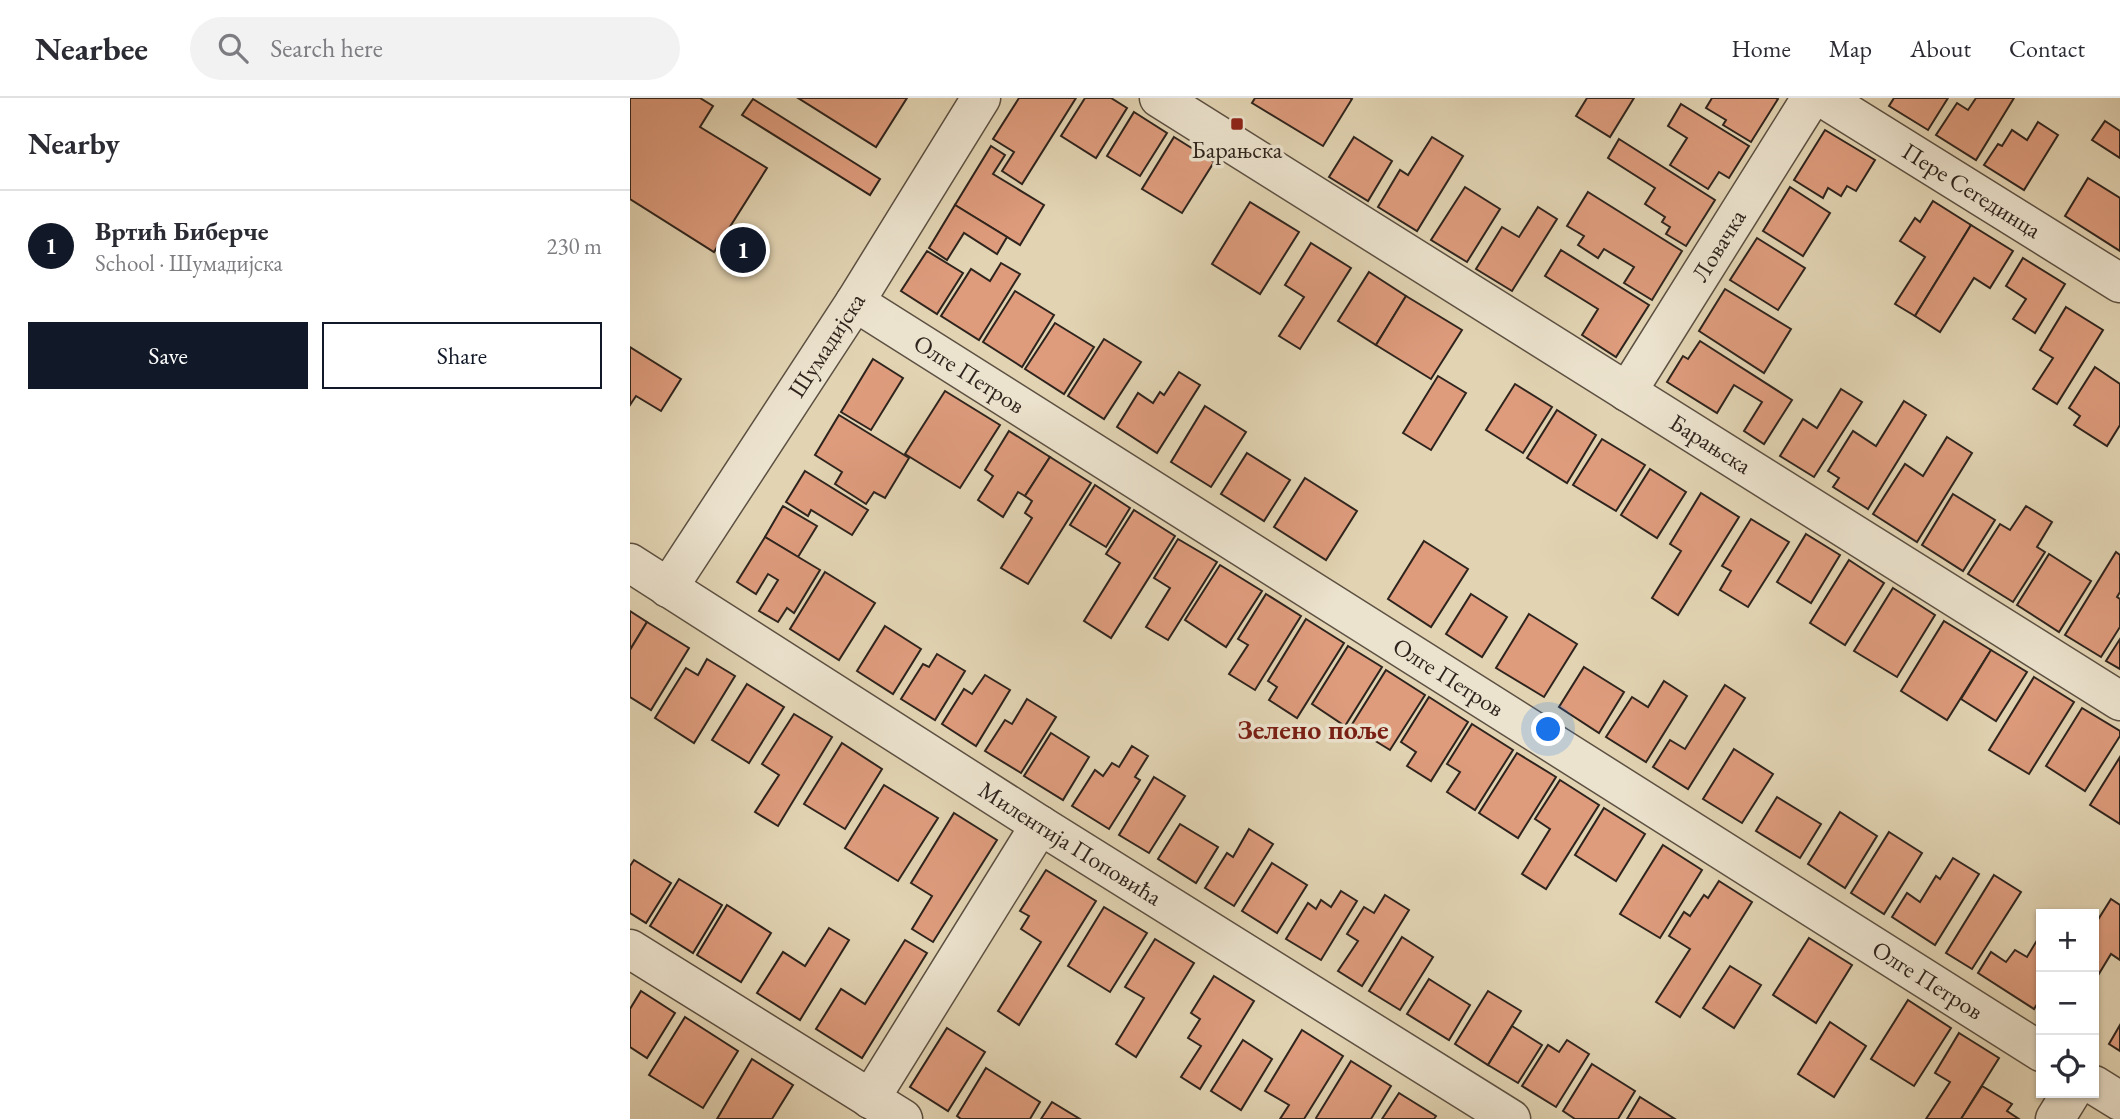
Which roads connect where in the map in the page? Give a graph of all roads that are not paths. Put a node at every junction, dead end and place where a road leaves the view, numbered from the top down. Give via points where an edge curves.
1 (981, 98) edge
2 (1159, 98) edge
3 (1811, 98) edge
4 (1823, 98) edge
5 (2120, 283) edge
6 (855, 302) junction
7 (1627, 392) junction
8 (630, 563) edge
9 (668, 588) junction
10 (2120, 701) edge
11 (1040, 825) junction
12 (630, 949) edge
13 (2036, 1049) edge
14 (2099, 1088) edge
15 (2068, 1098) edge
16 (870, 1099) junction
17 (2120, 1101) edge
18 (903, 1119) edge
19 (1511, 1119) edge
20 (2054, 1119) edge

1 - 6 street, Шумадијска
2 - 7 street, Барањска
3 - 7 street, Ловачка
4 - 5 street, Пере Сегединца
6 - 9 street, Шумадијска
6 - 13 street, Олге Петров
7 - 10 street, Барањска
8 - 9 street, Милентија Поповића
9 - 11 street, Милентија Поповића
11 - 16 street
11 - 19 street, Милентија Поповића
12 - 16 street
14 - 17 street
15 - 20 street
16 - 18 street

